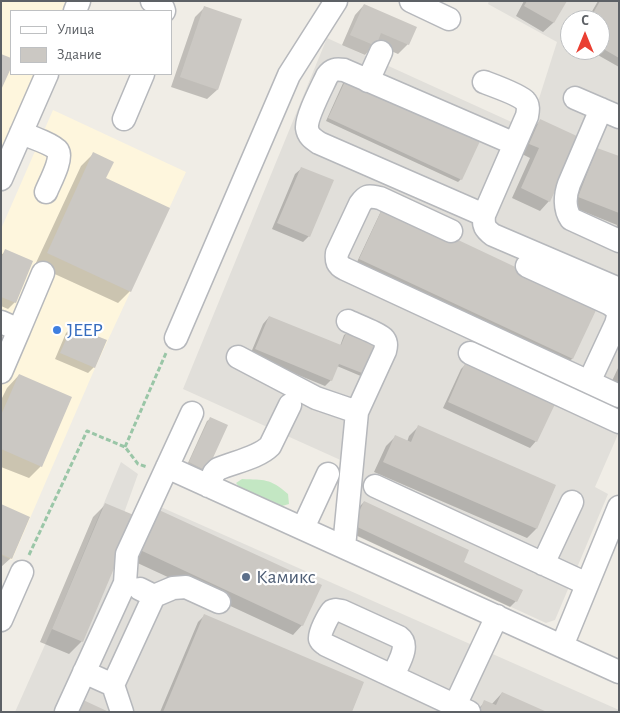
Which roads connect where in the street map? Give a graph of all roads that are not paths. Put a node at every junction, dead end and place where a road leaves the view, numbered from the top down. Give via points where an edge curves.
1 (152, 1) edge
2 (336, 1) edge
3 (411, 1) edge
4 (164, 10) edge
5 (449, 19) dead end
6 (380, 52) dead end
7 (47, 75) edge
8 (143, 75) edge
9 (368, 81) junction
10 (484, 82) dead end
11 (575, 98) dead end
12 (610, 113) edge
13 (124, 119) dead end
14 (21, 133) junction
15 (515, 144) junction
16 (4, 167) edge
17 (46, 192) dead end
18 (484, 215) junction
19 (452, 231) dead end
20 (619, 240) edge
21 (512, 259) dead end
22 (44, 273) dead end
23 (619, 289) edge
24 (348, 321) dead end
25 (10, 326) edge
26 (176, 338) road end
27 (470, 353) dead end
28 (238, 357) dead end
29 (1, 372) edge
30 (589, 382) junction
31 (619, 396) edge
32 (290, 405) dead end
33 (357, 412) junction
34 (192, 413) dead end
35 (619, 422) edge
36 (167, 467) junction
37 (328, 474) dead end
38 (208, 486) junction
39 (375, 486) dead end
40 (572, 502) dead end
41 (619, 507) edge
42 (303, 528) junction
43 (344, 547) junction
44 (544, 564) junction
45 (22, 572) road end
46 (125, 583) junction
47 (587, 584) junction
48 (154, 596) junction
49 (219, 602) dead end
50 (497, 616) junction
51 (1, 620) edge
52 (562, 646) junction
53 (84, 672) junction
54 (619, 672) edge
55 (392, 676) dead end
56 (113, 686) junction
57 (459, 709) edge
58 (66, 712) edge
59 (122, 712) edge

1 - 4 street
2 - 26 street via 289,75
3 - 5 street
6 - 9 street
7 - 14 street
8 - 13 street
9 - 15 street
9 - 18 street via 344,70 330,71 308,120 310,138
10 - 15 street via 526,101 527,116
11 - 12 street
12 - 20 street via 569,184 567,210 571,219
14 - 16 street
14 - 17 street via 58,151 60,156
15 - 18 street
18 - 23 street via 486,229 493,235
19 - 30 street via 370,196 360,204 336,260 345,269
21 - 30 street via 616,308 616,324
22 - 25 street
24 - 33 street via 380,336 386,344
25 - 29 street
27 - 35 street
28 - 33 street via 316,398
30 - 31 street
32 - 38 street via 266,451 218,469
33 - 43 street
34 - 36 street
36 - 38 street
36 - 46 street via 127,554
37 - 42 street
38 - 42 street
39 - 44 street
40 - 44 street
41 - 47 street
42 - 43 street
43 - 50 street
44 - 47 street
45 - 51 street
46 - 48 street
46 - 53 street
47 - 52 street
48 - 49 street via 173,588 186,587
48 - 56 street
50 - 52 street
50 - 57 street
52 - 54 street
53 - 56 street
53 - 58 street
55 - 57 street
56 - 59 street

